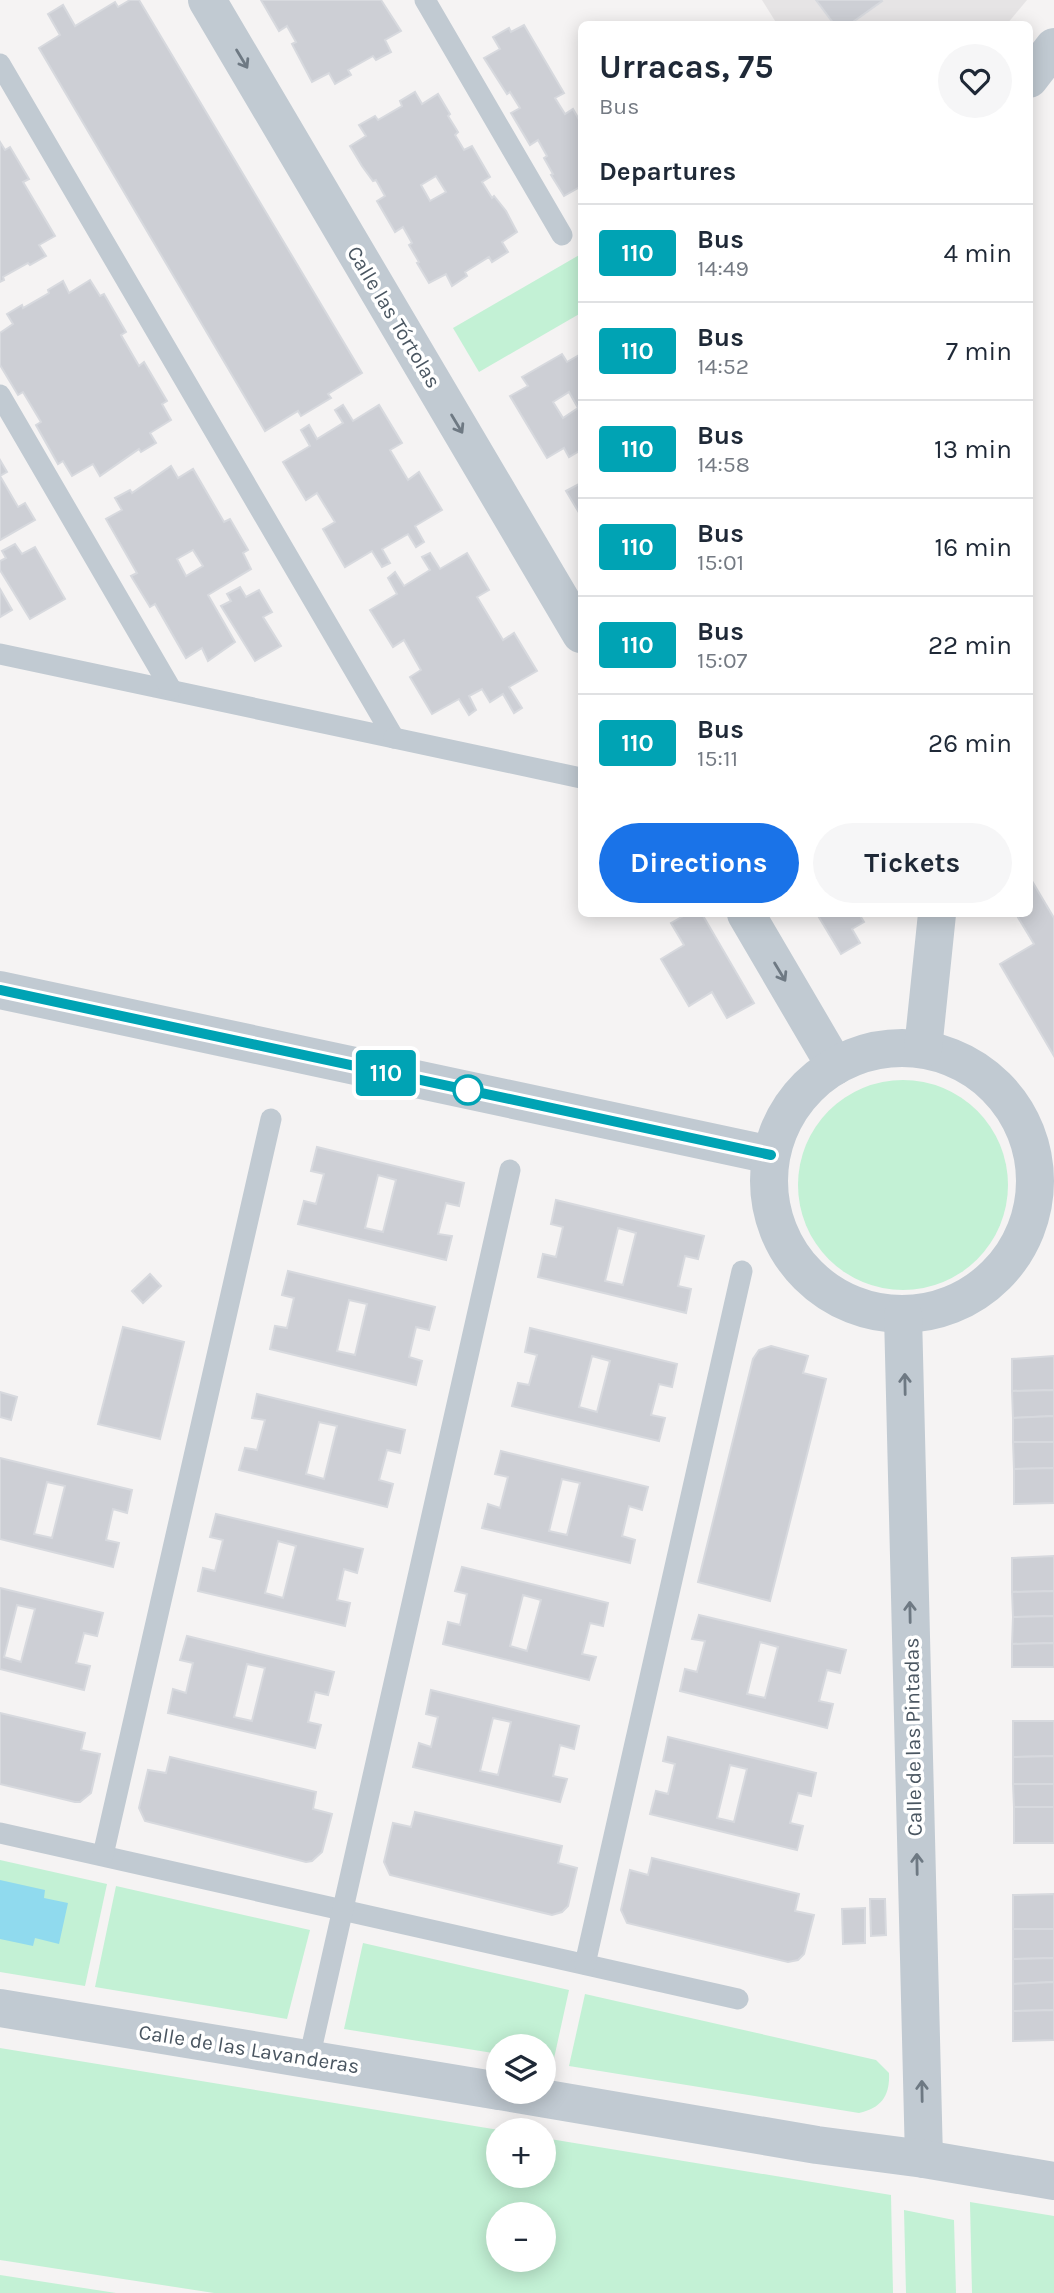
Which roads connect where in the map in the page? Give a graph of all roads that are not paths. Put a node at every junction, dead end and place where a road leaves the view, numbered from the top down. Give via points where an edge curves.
1 (207, 0) edge
2 (425, 0) edge
3 (1054, 47) edge
4 (0, 64) edge
5 (1033, 74) edge
6 (562, 235) dead end
7 (0, 395) edge
8 (578, 629) edge
9 (0, 654) edge
10 (171, 689) junction
11 (394, 738) junction
12 (578, 777) edge
13 (748, 917) edge
14 (937, 917) edge
15 (0, 990) edge
16 (923, 1049) junction
17 (835, 1066) junction
18 (271, 1119) dead end
19 (771, 1155) junction
20 (510, 1170) dead end
21 (1045, 1191) edge
22 (1039, 1240) edge
23 (742, 1271) dead end
24 (903, 1315) junction
25 (0, 1833) edge
26 (103, 1855) junction
27 (342, 1911) junction
28 (585, 1964) junction
29 (738, 1999) dead end
30 (0, 2008) edge
31 (309, 2059) junction
32 (486, 2089) edge
33 (556, 2101) edge
34 (924, 2160) junction
35 (1054, 2181) edge

1 -> 8 street, Calle las Tórtolas
2 - 6 lane
3 - 5 street
4 - 11 lane
7 - 10 lane
9 - 10 lane
10 - 11 lane
11 - 12 lane
13 -> 17 street
14 - 16 street
15 - 19 street
16 - 17 street via 878,1050
16 - 21 street via 968,1064 1005,1095 1029,1136
17 - 19 street via 794,1104
18 - 26 lane
19 - 24 street via 770,1202 786,1247 816,1283 856,1307
20 - 27 lane
21 - 22 street via 1033,1211
22 - 24 street via 994,1279 952,1305
23 - 28 lane
34 -> 24 street, Calle de las Pintadas
25 - 26 lane
26 - 27 lane
27 - 28 lane
27 - 31 lane
28 - 29 lane
30 - 31 street, Calle de las Lavanderas
31 - 32 street, Calle de las Lavanderas
33 - 34 street, Calle de las Lavanderas
34 - 35 street, Calle de las Lavanderas

